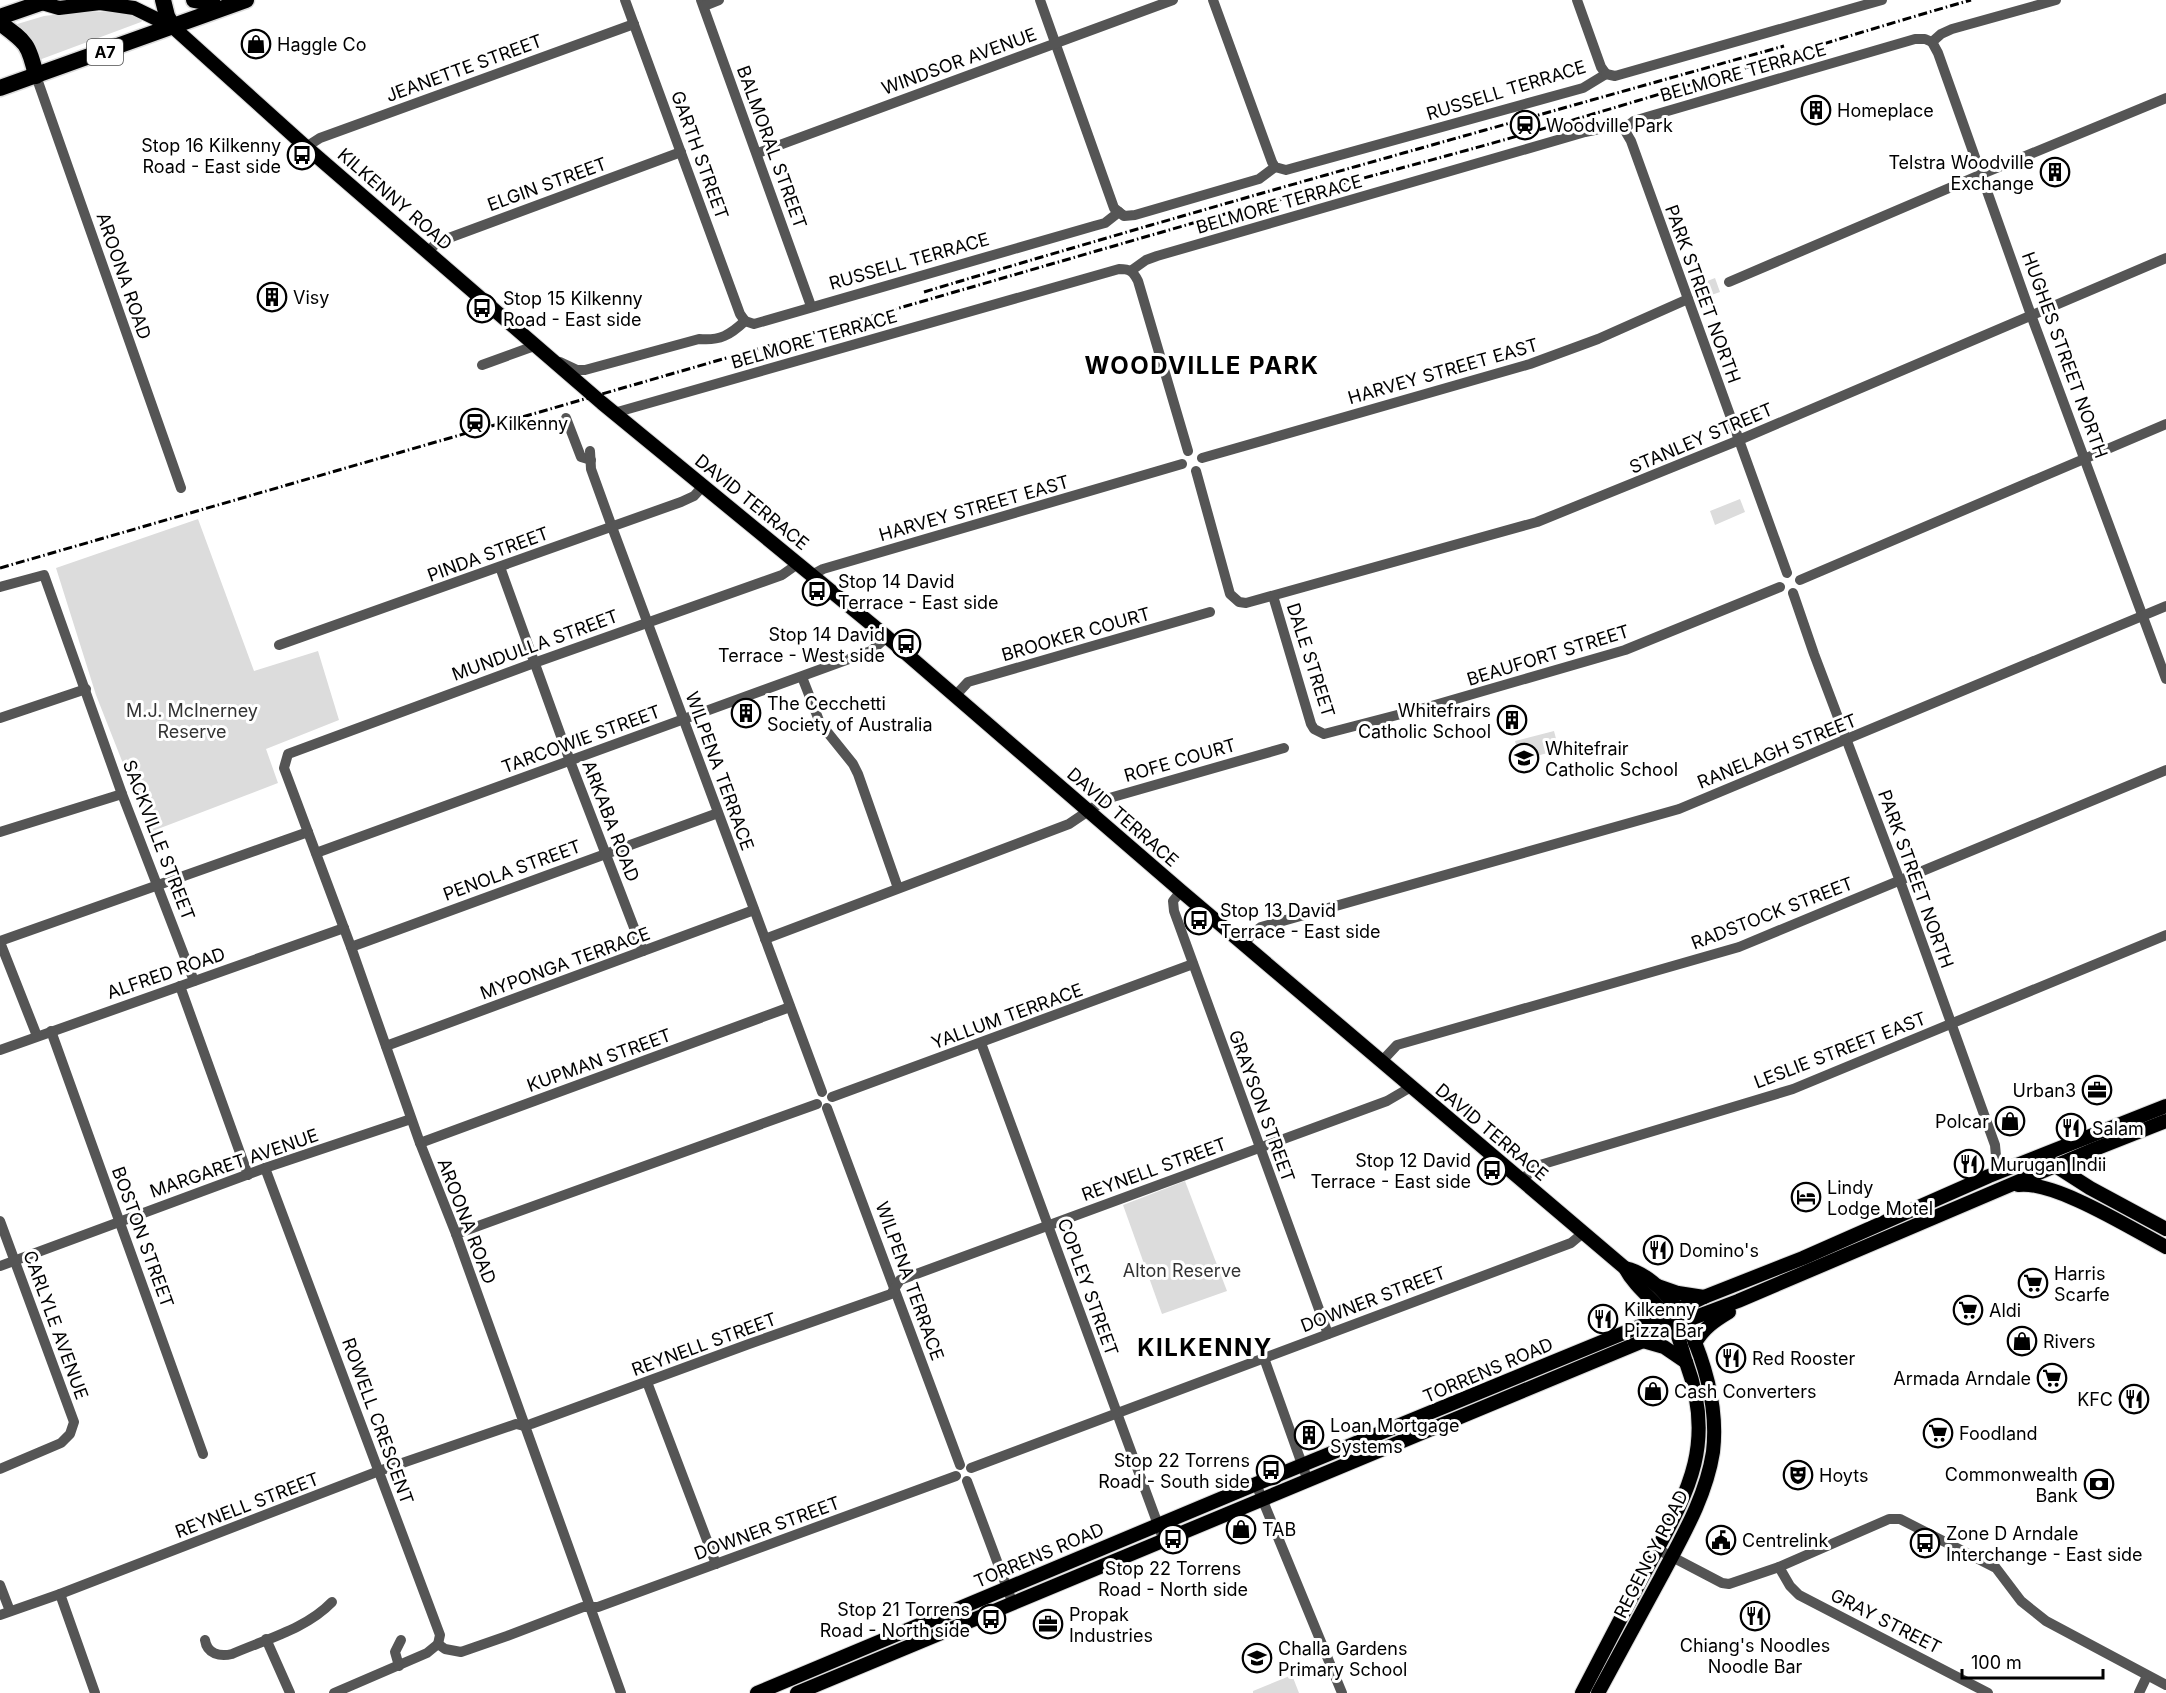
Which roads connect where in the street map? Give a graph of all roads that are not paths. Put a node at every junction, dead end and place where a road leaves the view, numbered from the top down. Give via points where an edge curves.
1 (163, 0) edge
2 (194, 0) edge
3 (212, 0) edge
4 (242, 0) edge
5 (625, 0) edge
6 (719, 0) edge
7 (1040, 0) edge
8 (1173, 0) edge
9 (1212, 0) edge
10 (1577, 0) edge
11 (1882, 0) edge
12 (2056, 0) edge
13 (46, 1) edge
14 (702, 3) edge
15 (0, 17) edge
16 (0, 23) edge
17 (634, 24) junction
18 (173, 27) junction
19 (1932, 42) junction
20 (1055, 43) junction
21 (1606, 74) junction
22 (36, 76) junction
23 (0, 88) edge
24 (2166, 98) edge
25 (1624, 129) junction
26 (306, 147) junction
27 (681, 152) junction
28 (758, 153) junction
29 (1274, 165) junction
30 (1982, 174) junction
31 (1119, 212) junction
32 (428, 251) junction
33 (2166, 258) edge
34 (1129, 270) junction
35 (1729, 282) dead end
36 (1688, 299) junction
37 (812, 306) junction
38 (2031, 315) junction
39 (745, 321) junction
40 (537, 345) junction
41 (550, 357) junction
42 (482, 365) dead end
43 (594, 396) joint
44 (614, 413) junction
45 (567, 418) dead end
46 (2166, 424) edge
47 (1738, 441) junction
48 (1188, 452) junction
49 (1202, 458) junction
50 (2085, 458) junction
51 (1182, 464) junction
52 (1196, 471) junction
53 (703, 486) junction
54 (181, 488) dead end
55 (612, 527) junction
56 (799, 563) junction
57 (500, 567) junction
58 (1787, 573) junction
59 (812, 575) junction
60 (1800, 580) junction
61 (0, 587) edge
62 (1780, 587) junction
63 (1793, 593) junction
64 (1273, 596) junction
65 (2166, 606) edge
66 (1210, 612) dead end
67 (2143, 615) junction
68 (647, 622) junction
69 (887, 637) junction
70 (279, 645) dead end
71 (534, 663) junction
72 (802, 677) junction
73 (2166, 679) edge
74 (86, 689) junction
75 (955, 696) junction
76 (0, 718) edge
77 (684, 720) junction
78 (1320, 733) joint
79 (1847, 740) junction
80 (1284, 748) dead end
81 (285, 760) joint
82 (570, 761) junction
83 (2166, 770) edge
84 (122, 794) junction
85 (1089, 811) junction
86 (718, 813) junction
87 (0, 832) edge
88 (308, 832) junction
89 (316, 853) junction
90 (606, 854) junction
91 (1900, 881) junction
92 (158, 884) junction
93 (898, 888) junction
94 (1181, 891) junction
95 (754, 910) junction
96 (344, 928) junction
97 (2166, 935) edge
98 (765, 939) junction
99 (0, 941) edge
100 (1244, 944) junction
101 (351, 946) junction
102 (644, 951) junction
103 (1193, 964) junction
104 (194, 981) junction
105 (180, 986) junction
106 (790, 1007) junction
107 (1952, 1025) junction
108 (51, 1031) junction
109 (37, 1036) junction
110 (981, 1043) junction
111 (386, 1046) junction
112 (0, 1050) edge
113 (1382, 1061) junction
114 (1411, 1087) junction
115 (827, 1095) junction
116 (822, 1106) junction
117 (2166, 1106) edge
118 (411, 1119) junction
119 (2166, 1121) edge
120 (420, 1143) junction
121 (1260, 1148) junction
122 (2095, 1149) junction
123 (2041, 1157) junction
124 (265, 1168) junction
125 (2051, 1168) junction
126 (248, 1175) junction
127 (1989, 1176) junction
128 (1521, 1180) junction
129 (2008, 1186) junction
130 (2090, 1188) junction
131 (0, 1221) edge
132 (120, 1221) junction
133 (1048, 1225) junction
134 (2166, 1228) edge
135 (1582, 1233) junction
136 (456, 1234) junction
137 (2147, 1237) junction
138 (2166, 1247) edge
139 (14, 1260) junction
140 (0, 1266) edge
141 (1625, 1268) junction
142 (1656, 1285) junction
143 (895, 1288) junction
144 (1704, 1297) junction
145 (1738, 1301) junction
146 (1676, 1318) junction
147 (1328, 1334) junction
148 (1643, 1341) junction
149 (1695, 1343) junction
150 (1264, 1358) junction
151 (1686, 1362) junction
152 (647, 1382) junction
153 (1117, 1414) junction
154 (1419, 1418) junction
155 (524, 1426) junction
156 (1424, 1432) junction
157 (203, 1454) dead end
158 (1302, 1465) junction
159 (965, 1466) junction
160 (0, 1469) edge
161 (379, 1471) junction
162 (956, 1476) junction
163 (967, 1481) junction
164 (1308, 1481) junction
165 (1256, 1484) junction
166 (1263, 1499) junction
167 (1158, 1525) junction
168 (1164, 1541) junction
169 (1657, 1549) junction
170 (1672, 1557) junction
171 (716, 1564) junction
172 (1779, 1567) junction
173 (0, 1585) edge
174 (1007, 1587) junction
175 (60, 1594) junction
176 (332, 1602) dead end
177 (1013, 1604) junction
178 (589, 1607) junction
179 (5, 1613) edge
180 (205, 1640) dead end
181 (266, 1640) junction
182 (401, 1640) dead end
183 (438, 1644) junction
184 (399, 1666) junction
185 (2147, 1676) junction
186 (2166, 1685) edge
187 (95, 1693) edge
188 (290, 1693) edge
189 (334, 1693) edge
190 (621, 1693) edge
191 (757, 1693) edge
192 (797, 1693) edge
193 (1342, 1693) edge
194 (1582, 1693) edge
195 (1598, 1693) edge
196 (1988, 1693) edge
197 (2139, 1693) edge

1 - 18 highway
2 - 3 highway
4 - 18 highway, A7
5 - 17 street, GARTH STREET
6 - 14 street
7 - 20 street
8 - 20 street, WINDSOR AVENUE
9 - 29 street
10 - 21 street
11 - 21 street, RUSSELL TERRACE via 1615,76
12 - 19 street, BELMORE TERRACE via 1952,29
13 - 15 highway
13 - 18 main road, KILKENNY ROAD via 59,9 100,3 134,8
14 - 28 street, BALMORAL STREET
16 - 22 highway via 26,43
17 - 26 street, JEANETTE STREET via 320,138
17 - 27 street, GARTH STREET
18 - 22 highway, A7
18 - 26 main road, KILKENNY ROAD
19 - 25 street, BELMORE TERRACE via 1915,39 1634,121
19 - 30 street, HUGHES STREET NORTH
20 - 28 street, WINDSOR AVENUE
20 - 31 street via 1114,208
21 - 29 street, RUSSELL TERRACE via 1583,88 1286,170
22 - 23 highway, A7
22 - 54 street, AROONA ROAD
24 - 30 street
25 - 34 street, BELMORE TERRACE via 1618,125 1586,132 1157,256
25 - 36 street, PARK STREET NORTH
26 - 32 main road, KILKENNY ROAD
27 - 32 street, ELGIN STREET via 438,242
27 - 39 street, GARTH STREET
28 - 37 street, BALMORAL STREET
29 - 31 street, RUSSELL TERRACE via 1259,179 1135,215 1124,216
30 - 35 street
30 - 38 street, HUGHES STREET NORTH
31 - 37 street, RUSSELL TERRACE via 1105,223
32 - 40 main road, KILKENNY ROAD
33 - 38 street, STANLEY STREET
34 - 44 street, BELMORE TERRACE via 1107,272
34 - 48 street via 1138,281
36 - 47 street, PARK STREET NORTH
36 - 49 street, HARVEY STREET EAST via 1530,364
37 - 39 street, RUSSELL TERRACE via 754,324
38 - 47 street, STANLEY STREET
38 - 50 street, HUGHES STREET NORTH
39 - 41 street, RUSSELL TERRACE via 725,337 699,339 585,370
40 - 41 main road, KILKENNY ROAD
40 - 42 street
41 - 43 main road, KILKENNY ROAD
43 - 44 main road, DAVID TERRACE
44 - 53 main road, DAVID TERRACE
45 - 55 street, WILPENA TERRACE via 581,457 590,456
46 - 50 street
47 - 58 street, PARK STREET NORTH
47 - 64 street, STANLEY STREET via 1537,522
48 - 49 street via 1196,451
48 - 51 street
49 - 52 street via 1203,464
50 - 60 street
50 - 67 street, HUGHES STREET NORTH
51 - 52 street via 1186,471
51 - 59 street, HARVEY STREET EAST
52 - 64 street, STANLEY STREET via 1234,598 1246,603
53 - 55 street, PINDA STREET via 694,496
53 - 56 main road, DAVID TERRACE
55 - 57 street, PINDA STREET
55 - 68 street, WILPENA TERRACE
56 - 59 main road, DAVID TERRACE
56 - 68 street, MUNDULLA STREET via 782,575
57 - 70 street, PINDA STREET
57 - 71 street, ARKABA ROAD
58 - 60 street via 1794,573
58 - 62 street via 1780,578
59 - 69 main road, DAVID TERRACE
60 - 63 street
61 - 74 street, SACKVILLE STREET via 44,575
62 - 63 street
62 - 78 street, BEAUFORT STREET via 1625,650 1329,734
63 - 79 street, PARK STREET NORTH
64 - 78 street, DALE STREET via 1311,724
65 - 67 street, RANELAGH STREET
66 - 75 street, BROOKER COURT via 968,682
67 - 73 street, HUGHES STREET NORTH
67 - 79 street, RANELAGH STREET
68 - 71 street, MUNDULLA STREET
68 - 77 street, WILPENA TERRACE
69 - 72 street, TARCOWIE STREET via 871,651
69 - 75 main road, DAVID TERRACE
71 - 81 street, MUNDULLA STREET via 288,754
71 - 82 street, ARKABA ROAD
72 - 77 street, TARCOWIE STREET
72 - 93 street via 820,723 858,774
74 - 76 street
74 - 84 street, SACKVILLE STREET
75 - 85 main road, DAVID TERRACE
77 - 82 street, TARCOWIE STREET
77 - 86 street, WILPENA TERRACE
79 - 91 street, PARK STREET NORTH
79 - 100 street, RANELAGH STREET via 1679,809 1261,927
80 - 85 street, ROFE COURT via 1106,799
81 - 88 street, AROONA ROAD via 284,768
82 - 89 street, TARCOWIE STREET
82 - 90 street, ARKABA ROAD
83 - 91 street, RADSTOCK STREET
84 - 87 street
84 - 92 street, SACKVILLE STREET
85 - 93 street via 1069,824
85 - 94 main road, DAVID TERRACE
86 - 90 street, PENOLA STREET
86 - 95 street, WILPENA TERRACE
88 - 89 street, AROONA ROAD
88 - 92 street
89 - 96 street, AROONA ROAD
90 - 101 street, PENOLA STREET
90 - 102 street, ARKABA ROAD
91 - 107 street, PARK STREET NORTH
91 - 113 street, RADSTOCK STREET via 1739,947 1397,1045
92 - 99 street
92 - 104 street, SACKVILLE STREET
93 - 98 street
94 - 100 main road, DAVID TERRACE
94 - 103 street, GRAYSON STREET via 1173,906
95 - 98 street, WILPENA TERRACE
95 - 102 street, MYPONGA TERRACE
96 - 101 street, AROONA ROAD
96 - 104 street, ALFRED ROAD
97 - 107 street, LESLIE STREET EAST
98 - 106 street, WILPENA TERRACE
99 - 109 street
100 - 113 main road, DAVID TERRACE
101 - 111 street, AROONA ROAD
102 - 111 street, MYPONGA TERRACE
103 - 110 street, YALLUM TERRACE
103 - 121 street, GRAYSON STREET
104 - 105 street, ALFRED ROAD
105 - 108 street, ALFRED ROAD
105 - 126 street
106 - 115 street, WILPENA TERRACE
106 - 120 street, KUPMAN STREET
107 - 127 street, PARK STREET NORTH via 1995,1145 1996,1167
107 - 128 street, LESLIE STREET EAST via 1793,1089 1540,1165
108 - 109 street, ALFRED ROAD
108 - 132 street, BOSTON STREET
109 - 112 street, ALFRED ROAD
110 - 115 street, YALLUM TERRACE
110 - 133 street, COPLEY STREET
111 - 118 street, AROONA ROAD
113 - 114 main road, DAVID TERRACE
114 - 121 street, REYNELL STREET via 1387,1101
114 - 128 main road, DAVID TERRACE
115 - 116 street via 831,1105
116 - 136 street
116 - 143 street, WILPENA TERRACE
117 - 123 main road, TORRENS ROAD
118 - 120 street, AROONA ROAD
118 - 124 street, MARGARET AVENUE
119 - 122 main road, TORRENS ROAD
120 - 136 street, AROONA ROAD
121 - 133 street, REYNELL STREET
121 - 147 street, GRAYSON STREET
122 - 125 main road, TORRENS ROAD
122 - 130 main road via 2081,1172
123 - 125 main road
123 - 127 main road, TORRENS ROAD
124 - 126 street, MARGARET AVENUE
124 - 161 street, ROWELL CRESCENT
125 - 129 main road, TORRENS ROAD
125 - 130 main road
125 - 137 main road via 2053,1176 2145,1228
126 - 132 street, MARGARET AVENUE
127 - 144 main road, TORRENS ROAD
128 - 135 main road, DAVID TERRACE
129 - 137 main road via 2039,1185 2060,1192
129 - 145 main road, TORRENS ROAD
130 - 134 main road
131 - 139 street, CARLYLE AVENUE
132 - 139 street, MARGARET AVENUE
132 - 157 street, BOSTON STREET
133 - 143 street, REYNELL STREET via 900,1280
133 - 153 street, COPLEY STREET
135 - 141 main road, DAVID TERRACE
135 - 147 street, DOWNER STREET via 1571,1243
136 - 155 street, AROONA ROAD
137 - 138 main road
139 - 140 street, MARGARET AVENUE
139 - 160 street, CARLYLE AVENUE via 74,1422 62,1443
141 - 142 main road, DAVID TERRACE via 1637,1271
141 - 146 main road, DAVID TERRACE via 1631,1280
142 - 144 main road
142 - 146 main road, DAVID TERRACE
143 - 152 street, REYNELL STREET via 891,1294
143 - 159 street, WILPENA TERRACE
144 - 146 main road, TORRENS ROAD
145 - 146 main road, TORRENS ROAD
145 - 149 main road via 1729,1313 1703,1330
146 - 148 main road, TORRENS ROAD
146 - 149 main road, REGENCY ROAD
146 - 151 main road, REGENCY ROAD
146 - 154 main road, TORRENS ROAD
147 - 150 street, DOWNER STREET
148 - 151 main road via 1664,1347
148 - 156 main road, TORRENS ROAD
149 - 170 main road, REGENCY ROAD via 1713,1408 1713,1452 1703,1492
150 - 153 street, DOWNER STREET
150 - 158 street
151 - 169 main road, REGENCY ROAD via 1695,1384 1699,1442 1687,1489
152 - 155 street, REYNELL STREET
152 - 171 street
153 - 159 street, DOWNER STREET
153 - 167 street, COPLEY STREET
154 - 156 main road
154 - 158 main road, TORRENS ROAD
155 - 161 street, REYNELL STREET via 516,1424
155 - 178 street, AROONA ROAD
156 - 164 main road, TORRENS ROAD
158 - 164 street
158 - 165 main road, TORRENS ROAD
159 - 162 street via 956,1469
159 - 163 street via 972,1475
161 - 175 street, REYNELL STREET
161 - 183 street, ROWELL CRESCENT via 440,1635
162 - 163 street
162 - 171 street, DOWNER STREET
163 - 174 street
164 - 166 main road, TORRENS ROAD
165 - 166 street
165 - 167 main road, TORRENS ROAD
166 - 168 main road, TORRENS ROAD
166 - 193 street
167 - 168 street, COPLEY STREET
167 - 174 main road, TORRENS ROAD
168 - 177 main road, TORRENS ROAD
169 - 170 street
169 - 194 main road, REGENCY ROAD
170 - 172 street via 1730,1584
170 - 195 main road, REGENCY ROAD
171 - 178 street, DOWNER STREET
172 - 185 street via 1889,1519 1899,1519 1996,1568 2028,1607 2068,1634
172 - 196 street, GRAY STREET via 1799,1595
173 - 179 street
174 - 177 street
174 - 191 main road, TORRENS ROAD
175 - 179 street, REYNELL STREET
175 - 187 street
176 - 181 street via 321,1614
177 - 192 main road, TORRENS ROAD
178 - 183 street, DOWNER STREET via 461,1652
178 - 190 street, AROONA ROAD
180 - 181 street via 213,1653 223,1656
181 - 188 street
182 - 184 street via 395,1652
183 - 184 street
184 - 189 street
185 - 186 street
185 - 197 street

